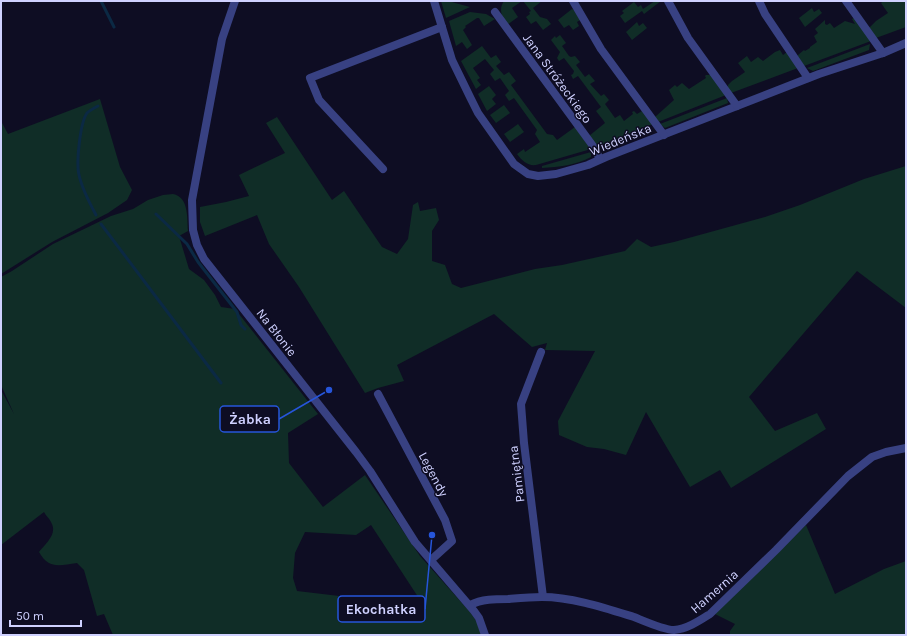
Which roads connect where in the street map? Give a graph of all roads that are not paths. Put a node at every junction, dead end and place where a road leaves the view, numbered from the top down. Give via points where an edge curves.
1 (236, 1) edge
2 (434, 1) edge
3 (572, 1) edge
4 (668, 1) edge
5 (759, 1) edge
6 (846, 1) edge
7 (495, 12) dead end
8 (442, 27) junction
9 (906, 43) edge
10 (883, 53) junction
11 (808, 78) junction
12 (737, 106) junction
13 (664, 135) junction
14 (600, 159) junction
15 (383, 169) dead end
16 (541, 352) dead end
17 (378, 394) dead end
18 (906, 448) edge
19 (431, 560) junction
20 (543, 597) junction
21 (470, 606) junction
22 (485, 635) edge

1 - 19 street, Na Błonie via 221,46 192,200 193,230 197,245 204,259 356,452 407,530
2 - 8 street, Wiedeńska
3 - 13 street via 601,49
4 - 12 street via 688,38
5 - 11 street
6 - 10 street
7 - 14 street, Jana Stróżeckiego
8 - 14 street, Wiedeńska via 452,60 478,113 514,164 528,174 538,176 556,174
8 - 15 street via 310,78 319,100
9 - 10 street, Wiedeńska
10 - 11 street, Wiedeńska
11 - 12 street, Wiedeńska
12 - 13 street, Wiedeńska
13 - 14 street, Wiedeńska
16 - 20 street, Pamiętna via 521,404
17 - 19 street, Legendy via 445,520 452,541
18 - 20 street, Hamernia via 872,457 848,476 710,614 684,628 663,628 598,606
19 - 21 street, Na Błonie
20 - 21 street, Hamernia via 479,601
21 - 22 street, Na Błonie via 479,618

